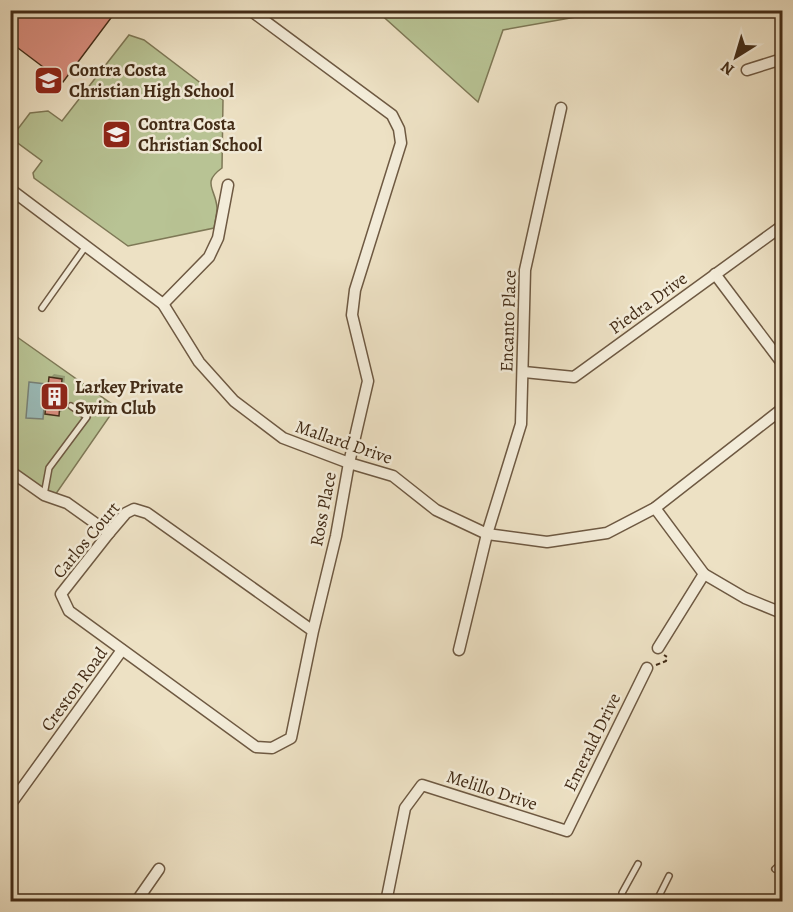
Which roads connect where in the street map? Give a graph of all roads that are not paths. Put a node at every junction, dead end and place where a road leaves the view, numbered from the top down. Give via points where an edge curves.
1 (249, 10) edge
2 (783, 59) edge
3 (747, 70) dead end
4 (561, 108) dead end
5 (228, 185) dead end
6 (10, 189) edge
7 (783, 226) edge
8 (87, 245) junction
9 (715, 274) junction
10 (163, 304) junction
11 (42, 308) dead end
12 (783, 363) edge
13 (524, 372) junction
14 (71, 406) dead end
15 (783, 409) edge
16 (349, 463) junction
17 (10, 471) edge
18 (44, 495) junction
19 (655, 508) junction
20 (109, 533) junction
21 (487, 534) junction
22 (704, 574) junction
23 (783, 613) edge
24 (313, 631) junction
25 (658, 648) road end
26 (459, 650) dead end
27 (122, 651) junction
28 (648, 668) road end
29 (291, 738) joint
30 (10, 806) edge
31 (567, 831) joint
32 (783, 863) edge
33 (638, 864) dead end
34 (159, 869) dead end
35 (775, 869) dead end
36 (669, 876) dead end
37 (136, 902) edge
38 (386, 902) edge
39 (551, 902) edge
40 (559, 902) edge
41 (622, 902) edge
42 (656, 902) edge

1 - 16 street, Ross Place via 392,115 399,129 401,143 356,290 352,315 368,381
2 - 3 street
4 - 13 street, Encanto Place via 525,270
5 - 10 street via 218,238 209,257
6 - 8 street, Mallard Drive
7 - 9 street, Piedra Drive
8 - 10 street, Mallard Drive
8 - 11 lane
9 - 12 street
9 - 13 street, Piedra Drive via 574,377
10 - 16 street, Mallard Drive via 199,362 234,401 283,438
13 - 21 street, Encanto Place via 521,424
14 - 18 lane via 87,417 49,468
15 - 19 street, Mallard Drive
16 - 21 street, Mallard Drive via 393,476 436,510
16 - 24 street, Ross Place
17 - 18 street
18 - 20 street via 67,504
19 - 21 street, Mallard Drive via 607,533 557,541
19 - 22 street
20 - 24 street, Carlos Court via 130,510 147,513
20 - 27 street, Carlos Court via 61,594 69,611
21 - 26 street, Encanto Place
22 - 23 street via 745,598
22 - 25 street
24 - 29 street, Ross Place
27 - 29 street, Carlos Court via 256,747 272,748
27 - 30 street, Creston Road
28 - 31 street, Emerald Drive
31 - 38 street, Melillo Drive via 422,785 405,808
32 - 35 lane
33 - 41 lane via 622,893
34 - 37 street
36 - 42 lane
39 - 40 lane via 553,898

